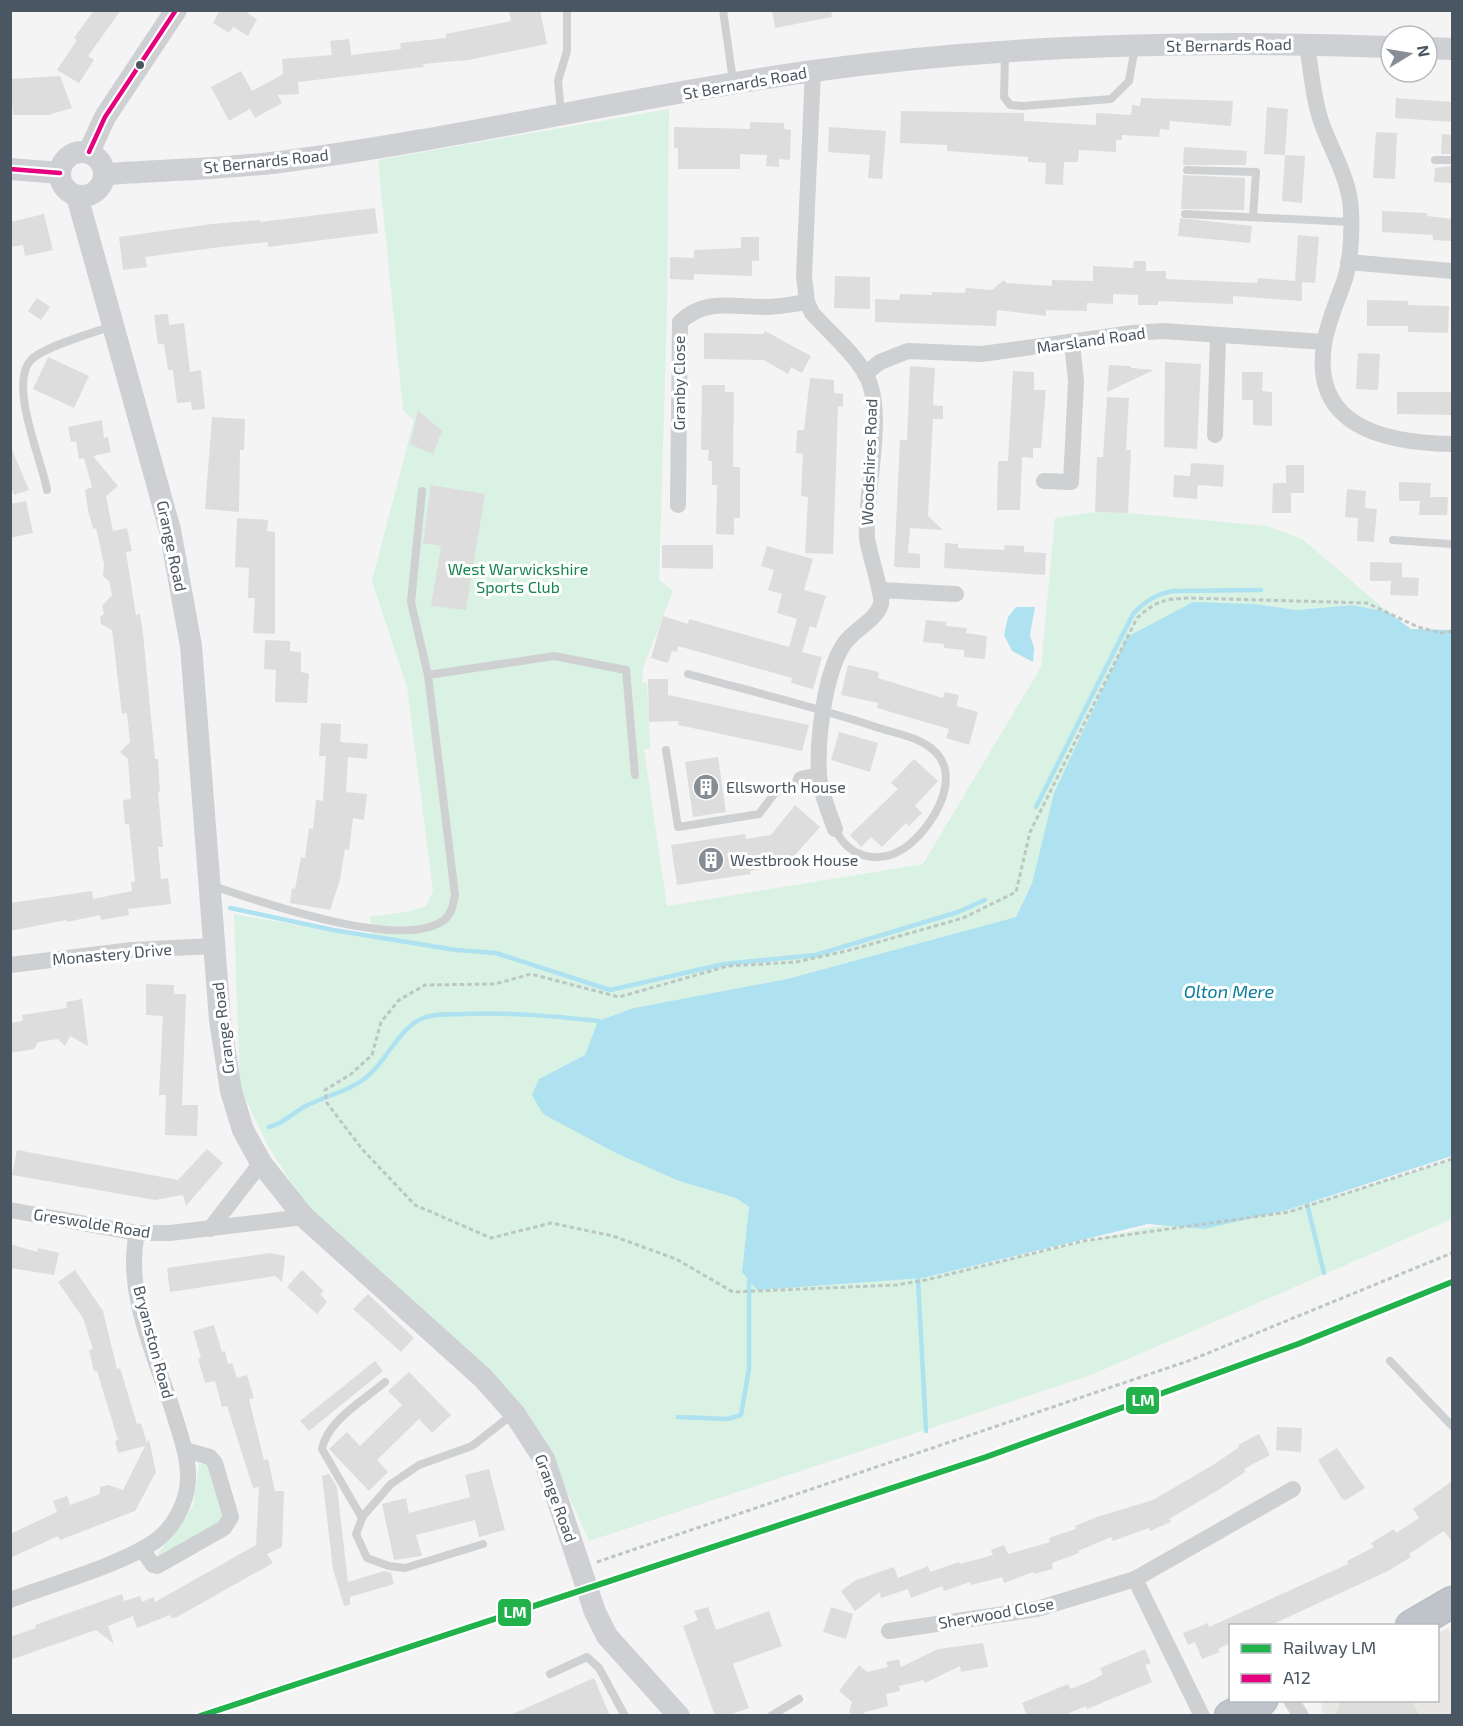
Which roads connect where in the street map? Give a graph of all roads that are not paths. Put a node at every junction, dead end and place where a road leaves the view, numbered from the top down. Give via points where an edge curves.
1 (176, 10) edge
2 (567, 10) edge
3 (723, 10) edge
4 (1307, 44) junction
5 (1135, 47) junction
6 (1379, 47) edge
7 (1005, 53) junction
8 (813, 71) junction
9 (733, 85) junction
10 (562, 114) junction
11 (89, 152) junction
12 (1436, 160) dead end
13 (1452, 160) edge
14 (10, 169) edge
15 (1187, 170) dead end
16 (60, 172) junction
17 (105, 174) junction
18 (77, 196) junction
19 (1185, 214) dead end
20 (1254, 217) junction
21 (1351, 222) junction
22 (1348, 262) junction
23 (1452, 271) edge
24 (807, 302) junction
25 (113, 326) junction
26 (1218, 337) junction
27 (1324, 342) junction
28 (1072, 343) junction
29 (865, 374) junction
30 (1215, 435) dead end
31 (1452, 444) edge
32 (1044, 481) dead end
33 (47, 490) dead end
34 (422, 491) dead end
35 (678, 505) dead end
36 (1393, 540) dead end
37 (1452, 544) edge
38 (880, 590) junction
39 (956, 594) dead end
40 (688, 674) dead end
41 (428, 675) junction
42 (823, 710) junction
43 (666, 750) dead end
44 (635, 775) dead end
45 (819, 775) junction
46 (801, 779) joint
47 (835, 829) joint
48 (210, 885) junction
49 (214, 946) junction
50 (10, 965) edge
51 (261, 1163) junction
52 (10, 1210) edge
53 (304, 1217) junction
54 (210, 1229) junction
55 (137, 1233) junction
56 (1390, 1361) dead end
57 (385, 1382) dead end
58 (514, 1413) junction
59 (1452, 1426) edge
60 (185, 1450) junction
61 (1293, 1489) dead end
62 (362, 1518) junction
63 (483, 1544) dead end
64 (142, 1549) junction
65 (1135, 1579) junction
66 (10, 1600) edge
67 (1452, 1602) edge
68 (1414, 1624) edge
69 (890, 1631) dead end
70 (550, 1674) dead end
71 (799, 1699) dead end
72 (1261, 1702) edge
73 (1293, 1702) edge
74 (625, 1716) edge
75 (679, 1716) edge
76 (771, 1716) edge
77 (1202, 1716) edge
78 (1230, 1716) edge
79 (1301, 1716) edge

1 - 11 street via 105,117
2 - 10 lane via 567,51 558,81
3 - 9 lane
4 - 5 street, St Bernards Road
4 - 6 street, St Bernards Road
4 - 21 street via 1321,122 1347,186
5 - 7 street, St Bernards Road
5 - 7 lane via 1129,81 1111,99 1023,106 1010,105 1004,97
7 - 8 street, St Bernards Road
8 - 9 street, St Bernards Road
8 - 24 street, Woodshires Road via 804,276
9 - 10 street, St Bernards Road
10 - 17 street, St Bernards Road via 278,162
11 - 16 street via 72,154
11 - 17 street via 100,160
12 - 13 lane
14 - 16 street
15 - 20 lane via 1256,172
16 - 18 street via 66,190
17 - 18 street via 95,193
18 - 25 street, Grange Road
19 - 20 lane
20 - 21 lane
21 - 22 street
22 - 23 street
22 - 27 street
24 - 29 street, Woodshires Road via 812,313
24 - 35 street, Granby Close via 768,307 705,307 693,310 680,322
25 - 33 lane via 77,337 32,359 27,367 23,403
25 - 48 street, Grange Road via 182,585 191,646
26 - 27 street, Marsland Road
26 - 28 street, Marsland Road via 1163,331
26 - 30 street
27 - 31 street via 1323,371 1330,396 1356,426 1419,444
28 - 29 street, Marsland Road via 982,354 908,351 880,362
28 - 32 street via 1076,381 1071,482
29 - 38 street, Woodshires Road via 873,395 874,415 867,534
34 - 41 lane via 411,602
36 - 37 lane
38 - 39 street
38 - 42 street via 880,607 855,631 835,660
40 - 42 lane
41 - 44 lane via 554,656 626,670
41 - 48 lane via 455,895 452,910 444,920 403,932 289,911
42 - 45 street
42 - 47 lane via 926,744 939,758 947,783 929,823 909,845 891,855 863,857 848,849
43 - 46 lane via 678,827 759,814 774,794
45 - 46 street
45 - 47 street
48 - 49 street, Grange Road
49 - 50 street, Monastery Drive via 132,950
49 - 51 street, Grange Road via 231,1091 243,1130
51 - 53 street, Grange Road
51 - 54 street
52 - 55 street, Greswolde Road
53 - 54 street, Greswolde Road
53 - 58 street, Grange Road via 483,1378
54 - 55 street, Greswolde Road
55 - 60 street, Bryanston Road via 134,1247 140,1301
56 - 59 lane
57 - 62 lane via 332,1427 322,1449
58 - 62 lane via 472,1446 419,1465 391,1484
58 - 75 street, Grange Road via 544,1459 595,1612 607,1636
60 - 64 street, Bryanston Road via 188,1480 181,1508 165,1532
60 - 64 street via 215,1463 231,1517 224,1528 157,1566
61 - 65 street, Sherwood Close
62 - 63 lane via 356,1534 367,1558 389,1566 405,1568
64 - 66 street, Bryanston Road
65 - 69 street, Sherwood Close via 1037,1609
65 - 77 street
67 - 68 highway
70 - 74 lane via 586,1657 599,1668
71 - 76 lane
72 - 78 highway
73 - 79 street

